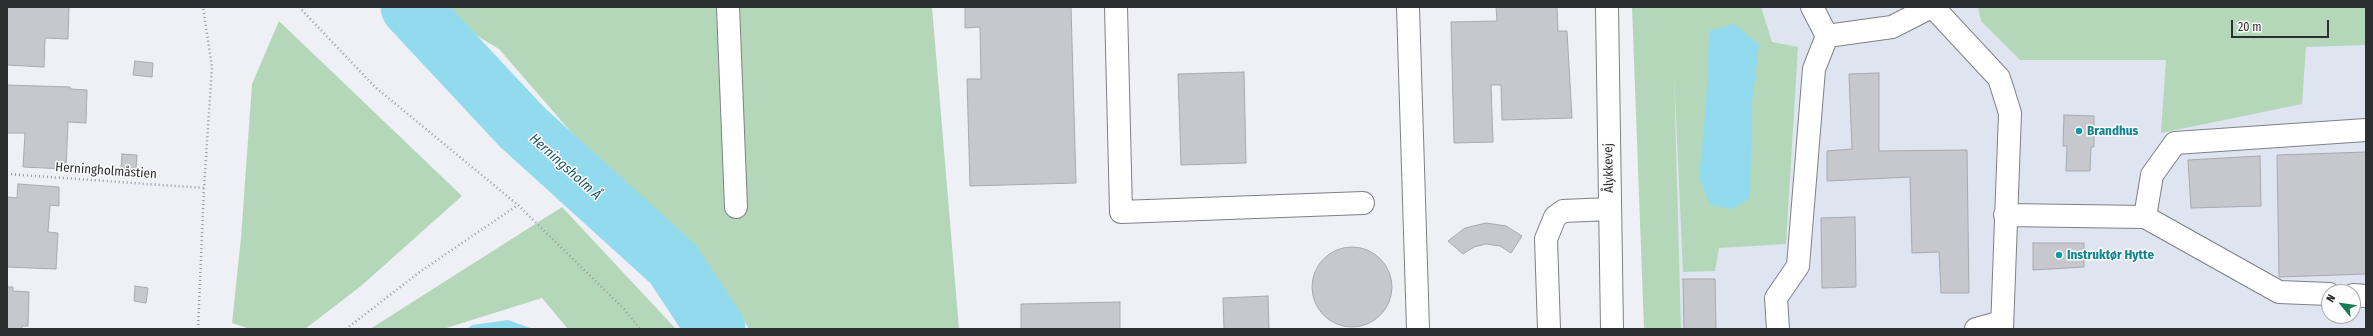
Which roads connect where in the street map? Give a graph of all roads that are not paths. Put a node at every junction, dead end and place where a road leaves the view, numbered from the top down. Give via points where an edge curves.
1 (728, 7) edge
2 (1116, 7) edge
3 (1408, 7) edge
4 (1607, 7) edge
5 (1812, 7) edge
6 (1932, 7) edge
7 (1827, 36) junction
8 (2366, 130) edge
9 (1362, 203) dead end
10 (736, 207) dead end
11 (1610, 208) junction
12 (2005, 215) junction
13 (2145, 217) junction
14 (2321, 294) edge
15 (2001, 325) edge
16 (1418, 329) edge
17 (1548, 329) edge
18 (1612, 329) edge
19 (1778, 329) edge
20 (1976, 329) edge

1 - 10 street
2 - 9 street via 1121,212
3 - 16 street
4 - 11 street, Ålykkevej
5 - 7 street
6 - 7 street via 1892,27
6 - 12 street via 1999,78 2010,113
7 - 19 street via 1814,69 1798,266 1776,298
8 - 13 street via 2175,143 2152,175
11 - 17 street via 1563,210 1555,217 1546,239
11 - 18 street, Ålykkevej
12 - 13 street
12 - 15 street
13 - 14 street via 2279,292
15 - 20 street

